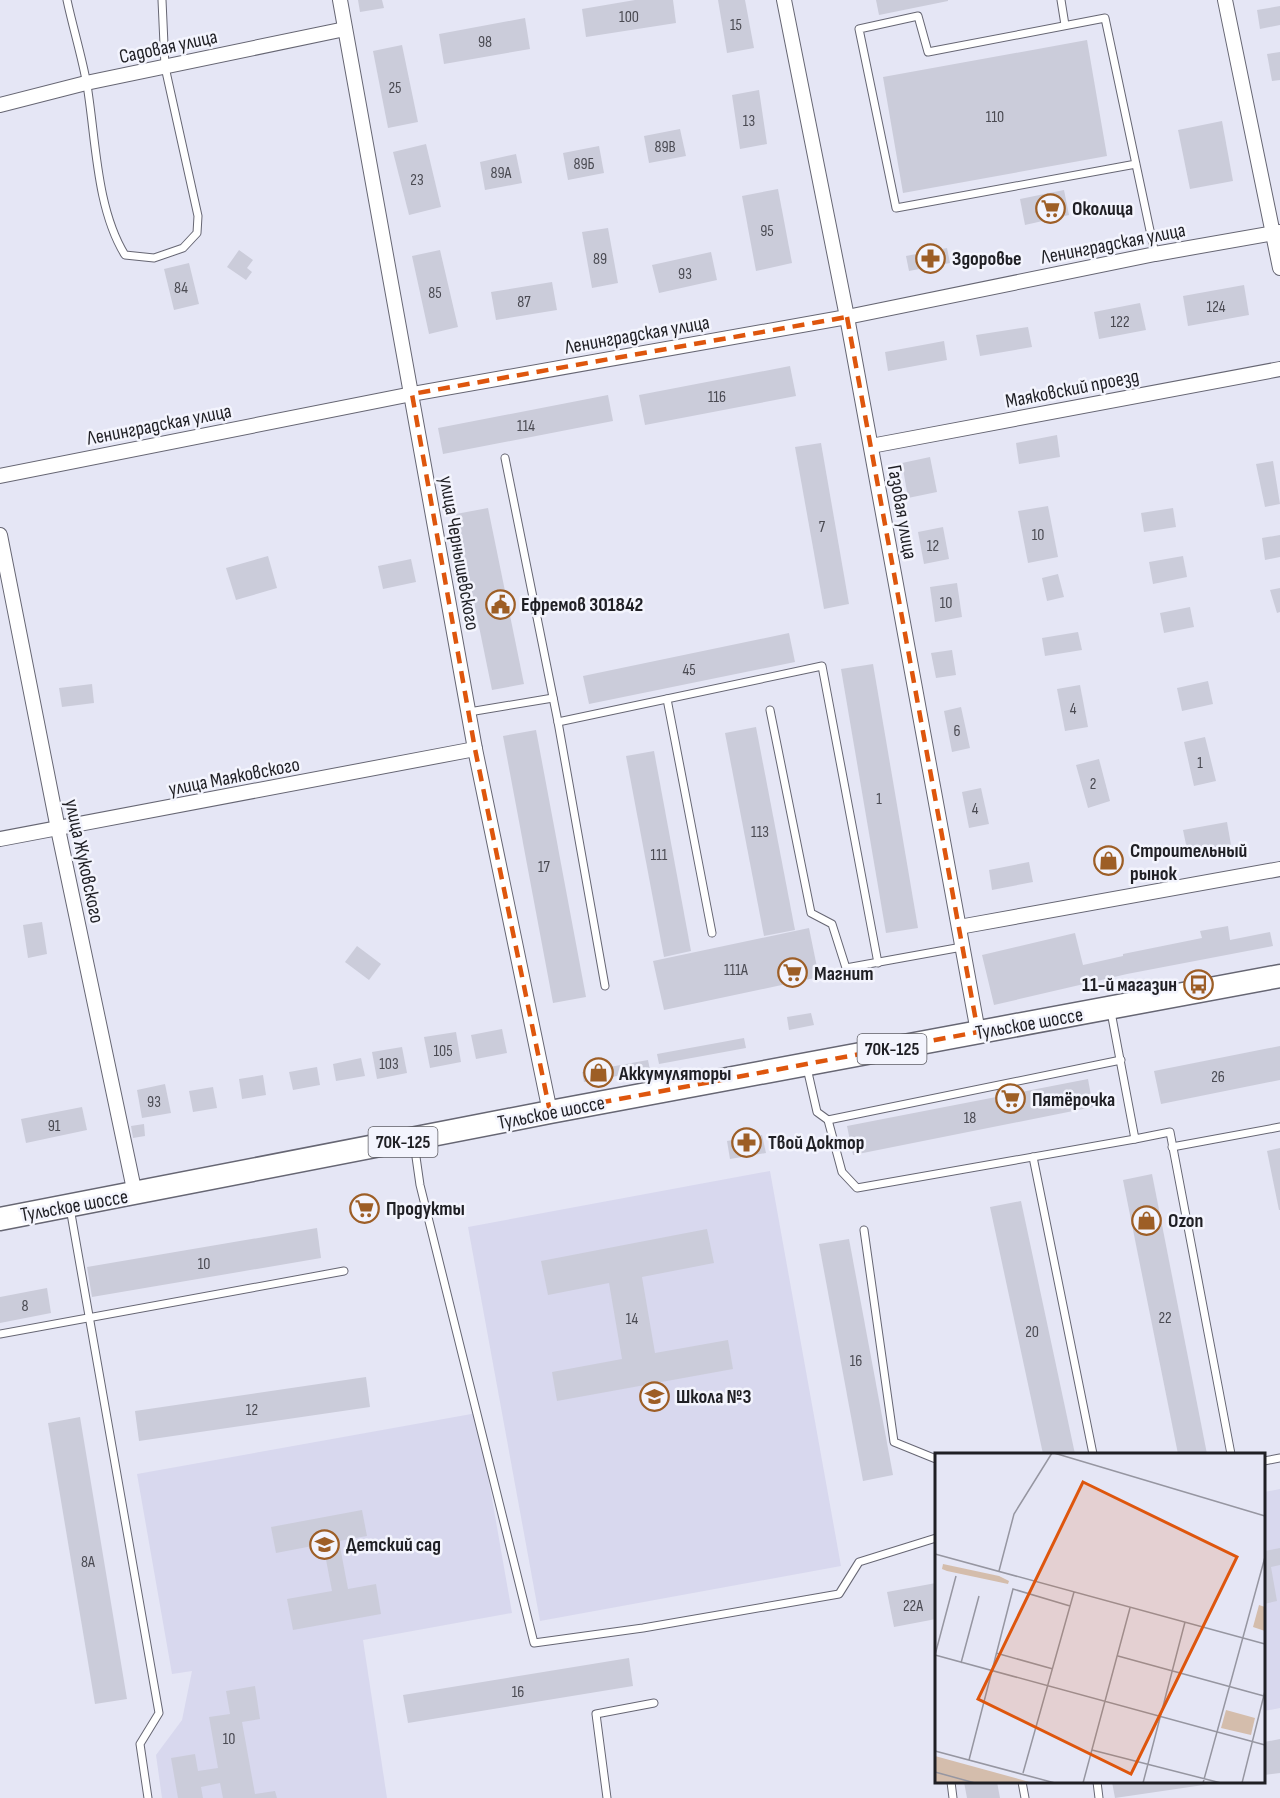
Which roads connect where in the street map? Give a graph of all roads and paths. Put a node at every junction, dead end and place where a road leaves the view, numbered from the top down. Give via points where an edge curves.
1 (67, 0) edge
2 (162, 0) edge
3 (340, 0) edge
4 (784, 0) edge
5 (1061, 0) edge
6 (1225, 0) edge
7 (1065, 25) junction
8 (345, 28) junction
9 (165, 67) junction
10 (86, 83) junction
11 (0, 105) edge
12 (1136, 164) junction
13 (1276, 232) edge
14 (1155, 254) junction
15 (1280, 268) edge
16 (847, 317) junction
17 (1280, 369) edge
18 (412, 394) junction
19 (871, 446) junction
20 (505, 458) dead end
21 (0, 476) edge
22 (0, 535) edge
23 (553, 698) junction
24 (667, 699) junction
25 (770, 710) dead end
26 (469, 712) junction
27 (558, 722) junction
28 (475, 749) junction
29 (58, 829) junction
30 (0, 839) edge
31 (1280, 869) edge
32 (959, 927) junction
33 (712, 933) dead end
34 (962, 947) junction
35 (878, 963) junction
36 (1280, 976) edge
37 (605, 986) dead end
38 (1110, 1008) junction
39 (978, 1032) junction
40 (1121, 1060) junction
41 (806, 1065) junction
42 (550, 1112) junction
43 (828, 1120) junction
44 (1280, 1128) edge
45 (1135, 1138) junction
46 (414, 1140) junction
47 (1172, 1147) junction
48 (1033, 1157) junction
49 (135, 1194) junction
50 (69, 1206) junction
51 (0, 1219) edge
52 (864, 1230) dead end
53 (344, 1270) dead end
54 (90, 1317) junction
55 (0, 1334) edge
56 (1093, 1453) edge
57 (1231, 1453) edge
58 (1280, 1458) edge
59 (935, 1459) edge
60 (1265, 1461) edge
61 (935, 1538) edge
62 (654, 1703) dead end
63 (951, 1783) edge
64 (1022, 1783) edge
65 (1097, 1783) edge
66 (148, 1798) edge
67 (607, 1798) edge
68 (953, 1798) edge
69 (1024, 1798) edge
70 (1099, 1798) edge

1 - 10 lane
2 - 9 lane
3 - 8 street, улица Чернышевского
4 - 16 street, Газовая улица
5 - 7 lane
6 - 13 street
7 - 12 lane via 1105,18
7 - 12 lane via 928,52 918,16 859,29 896,208
8 - 9 street, Садовая улица
8 - 18 street, улица Чернышевского
9 - 10 street, Садовая улица
9 - 10 lane via 198,216 197,233 183,248 154,258 126,255 117,240 102,189
10 - 11 street, Садовая улица
12 - 14 lane
13 - 14 street, Ленинградская улица
13 - 15 street
14 - 16 street, Ленинградская улица
16 - 18 street, Ленинградская улица
16 - 19 street, Газовая улица
17 - 19 street, Маяковский проезд
18 - 21 street, Ленинградская улица
18 - 26 street, улица Чернышевского
19 - 32 street, Газовая улица
20 - 23 lane
22 - 29 street, улица Жуковского
23 - 26 lane
23 - 27 lane
24 - 27 lane
24 - 33 lane
24 - 35 lane via 822,666
25 - 35 lane via 811,913 832,924 846,968
26 - 28 street, улица Чернышевского
27 - 37 lane
28 - 29 street, улица Маяковского
28 - 42 street, улица Чернышевского
29 - 30 street, улица Маяковского
29 - 49 street, улица Жуковского
31 - 32 street
32 - 34 street, Газовая улица
34 - 35 lane
34 - 39 street, Газовая улица
36 - 38 main road, Тульское шоссе / 70К-125
38 - 39 main road, Тульское шоссе / 70К-125
38 - 40 lane
39 - 41 main road, Тульское шоссе / 70К-125
40 - 43 lane
40 - 45 lane
41 - 42 main road, Тульское шоссе / 70К-125
41 - 43 lane via 817,1112
42 - 46 main road, Тульское шоссе / 70К-125
43 - 48 lane via 842,1172 857,1188
44 - 47 lane
45 - 47 lane via 1170,1132
45 - 48 lane
46 - 49 main road, Тульское шоссе / 70К-125
46 - 61 lane via 420,1185 534,1643 839,1594 859,1562
47 - 57 lane
48 - 56 lane
49 - 50 main road, Тульское шоссе / 70К-125
50 - 51 main road, Тульское шоссе / 70К-125
50 - 54 lane
52 - 59 lane via 894,1442
53 - 54 lane
54 - 55 lane
54 - 66 lane via 159,1713 140,1744
58 - 60 lane
62 - 67 lane via 597,1713
63 - 68 lane
64 - 69 lane
65 - 70 lane

